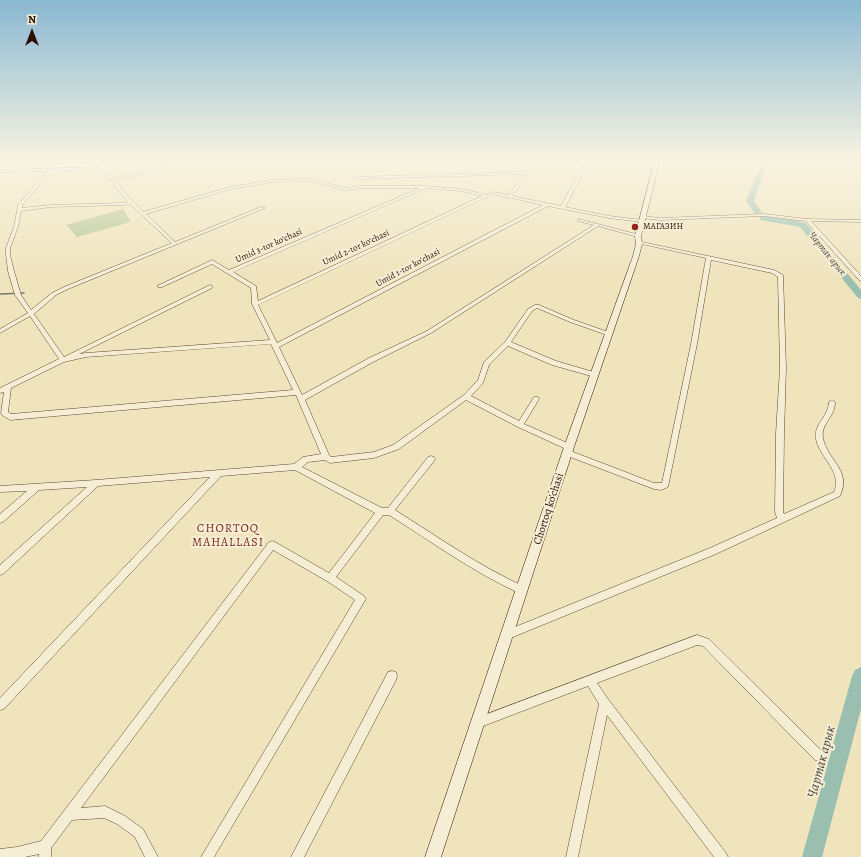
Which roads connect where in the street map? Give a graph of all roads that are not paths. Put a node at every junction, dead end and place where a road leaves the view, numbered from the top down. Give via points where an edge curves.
1 (24, 200) edge
2 (189, 200) edge
3 (396, 200) edge
4 (477, 200) edge
5 (529, 200) edge
6 (566, 200) edge
7 (647, 200) edge
8 (132, 202) joint
9 (548, 204) junction
10 (563, 206) junction
11 (263, 208) dead end
12 (20, 210) junction
13 (144, 213) junction
14 (642, 219) junction
15 (580, 220) dead end
16 (808, 220) junction
17 (861, 221) edge
18 (596, 225) junction
19 (638, 239) junction
20 (175, 244) junction
21 (709, 258) junction
22 (229, 272) junction
23 (861, 279) edge
24 (160, 286) dead end
25 (210, 287) dead end
26 (255, 304) junction
27 (30, 314) junction
28 (0, 331) edge
29 (610, 334) junction
30 (506, 343) junction
31 (275, 344) junction
32 (63, 360) junction
33 (595, 375) junction
34 (8, 387) junction
35 (0, 391) edge
36 (298, 392) junction
37 (466, 398) junction
38 (301, 399) junction
39 (536, 399) dead end
40 (832, 402) dead end
41 (520, 425) junction
42 (569, 450) junction
43 (326, 457) junction
44 (431, 459) dead end
45 (296, 467) junction
46 (218, 474) junction
47 (96, 483) junction
48 (37, 487) junction
49 (0, 489) edge
50 (386, 511) junction
51 (0, 519) edge
52 (782, 519) junction
53 (0, 571) edge
54 (330, 578) junction
55 (522, 590) junction
56 (508, 634) junction
57 (392, 676) dead end
58 (590, 681) junction
59 (604, 704) junction
60 (0, 705) edge
61 (478, 723) junction
62 (819, 756) dead end
63 (69, 814) junction
64 (45, 852) edge
65 (0, 855) edge
66 (152, 857) edge
67 (207, 857) edge
68 (297, 857) edge
69 (433, 857) edge
70 (572, 857) edge
71 (722, 857) edge

1 - 12 street
2 - 13 street
3 - 22 street, Umid 3-tor koʻchasi
4 - 26 street, Umid 2-tor koʻchasi
5 - 9 street
6 - 10 street
7 - 14 street, Chortoq ko'chasi
8 - 12 street
8 - 13 street
9 - 10 street
9 - 31 street, Umid 1-tor koʻchasi
10 - 14 street via 609,217
11 - 20 street
12 - 27 street via 8,255 18,293
13 - 20 street
14 - 16 street via 764,215
14 - 19 street, Chortoq ko'chasi
15 - 18 street
16 - 17 street
16 - 23 street
18 - 19 street
18 - 38 street via 429,332 371,360
19 - 21 street
19 - 29 street, Chortoq ko'chasi via 632,267
20 - 27 street via 60,290
21 - 42 street via 665,485 654,486
21 - 52 street via 774,272 782,278 783,368 779,512
22 - 24 street via 212,262
22 - 26 street via 254,287
25 - 32 street
26 - 31 street
27 - 28 street
27 - 32 street
29 - 30 street via 537,306 530,310
29 - 33 street, Chortoq ko'chasi
30 - 33 street via 554,363
30 - 37 street via 486,364 481,381
31 - 32 street via 86,355
31 - 36 street
32 - 34 street
33 - 42 street, Chortoq ko'chasi
34 - 35 street
34 - 36 street via 4,413 10,417
36 - 38 street
37 - 41 street
37 - 43 street via 396,447 364,457 330,460
38 - 43 street
39 - 41 street
40 - 52 street via 832,412 819,427 819,437 840,477 841,488 837,494
41 - 42 street
42 - 55 street, Chortoq ko'chasi
43 - 45 street via 306,459
44 - 50 street
45 - 46 street
45 - 50 street
46 - 47 street
46 - 60 street
47 - 48 street
47 - 53 street
48 - 49 street
48 - 51 street
50 - 54 street
50 - 55 street
52 - 56 street via 713,551
54 - 63 street via 272,545
54 - 67 street via 361,599
55 - 56 street, Chortoq ko'chasi
56 - 61 street, Chortoq ko'chasi
57 - 68 street
58 - 59 street
58 - 61 street
58 - 62 street via 697,640 706,642
59 - 70 street
59 - 71 street
61 - 69 street, Chortoq ko'chasi
63 - 64 street
63 - 66 street via 106,812 116,817 138,833
64 - 65 street

